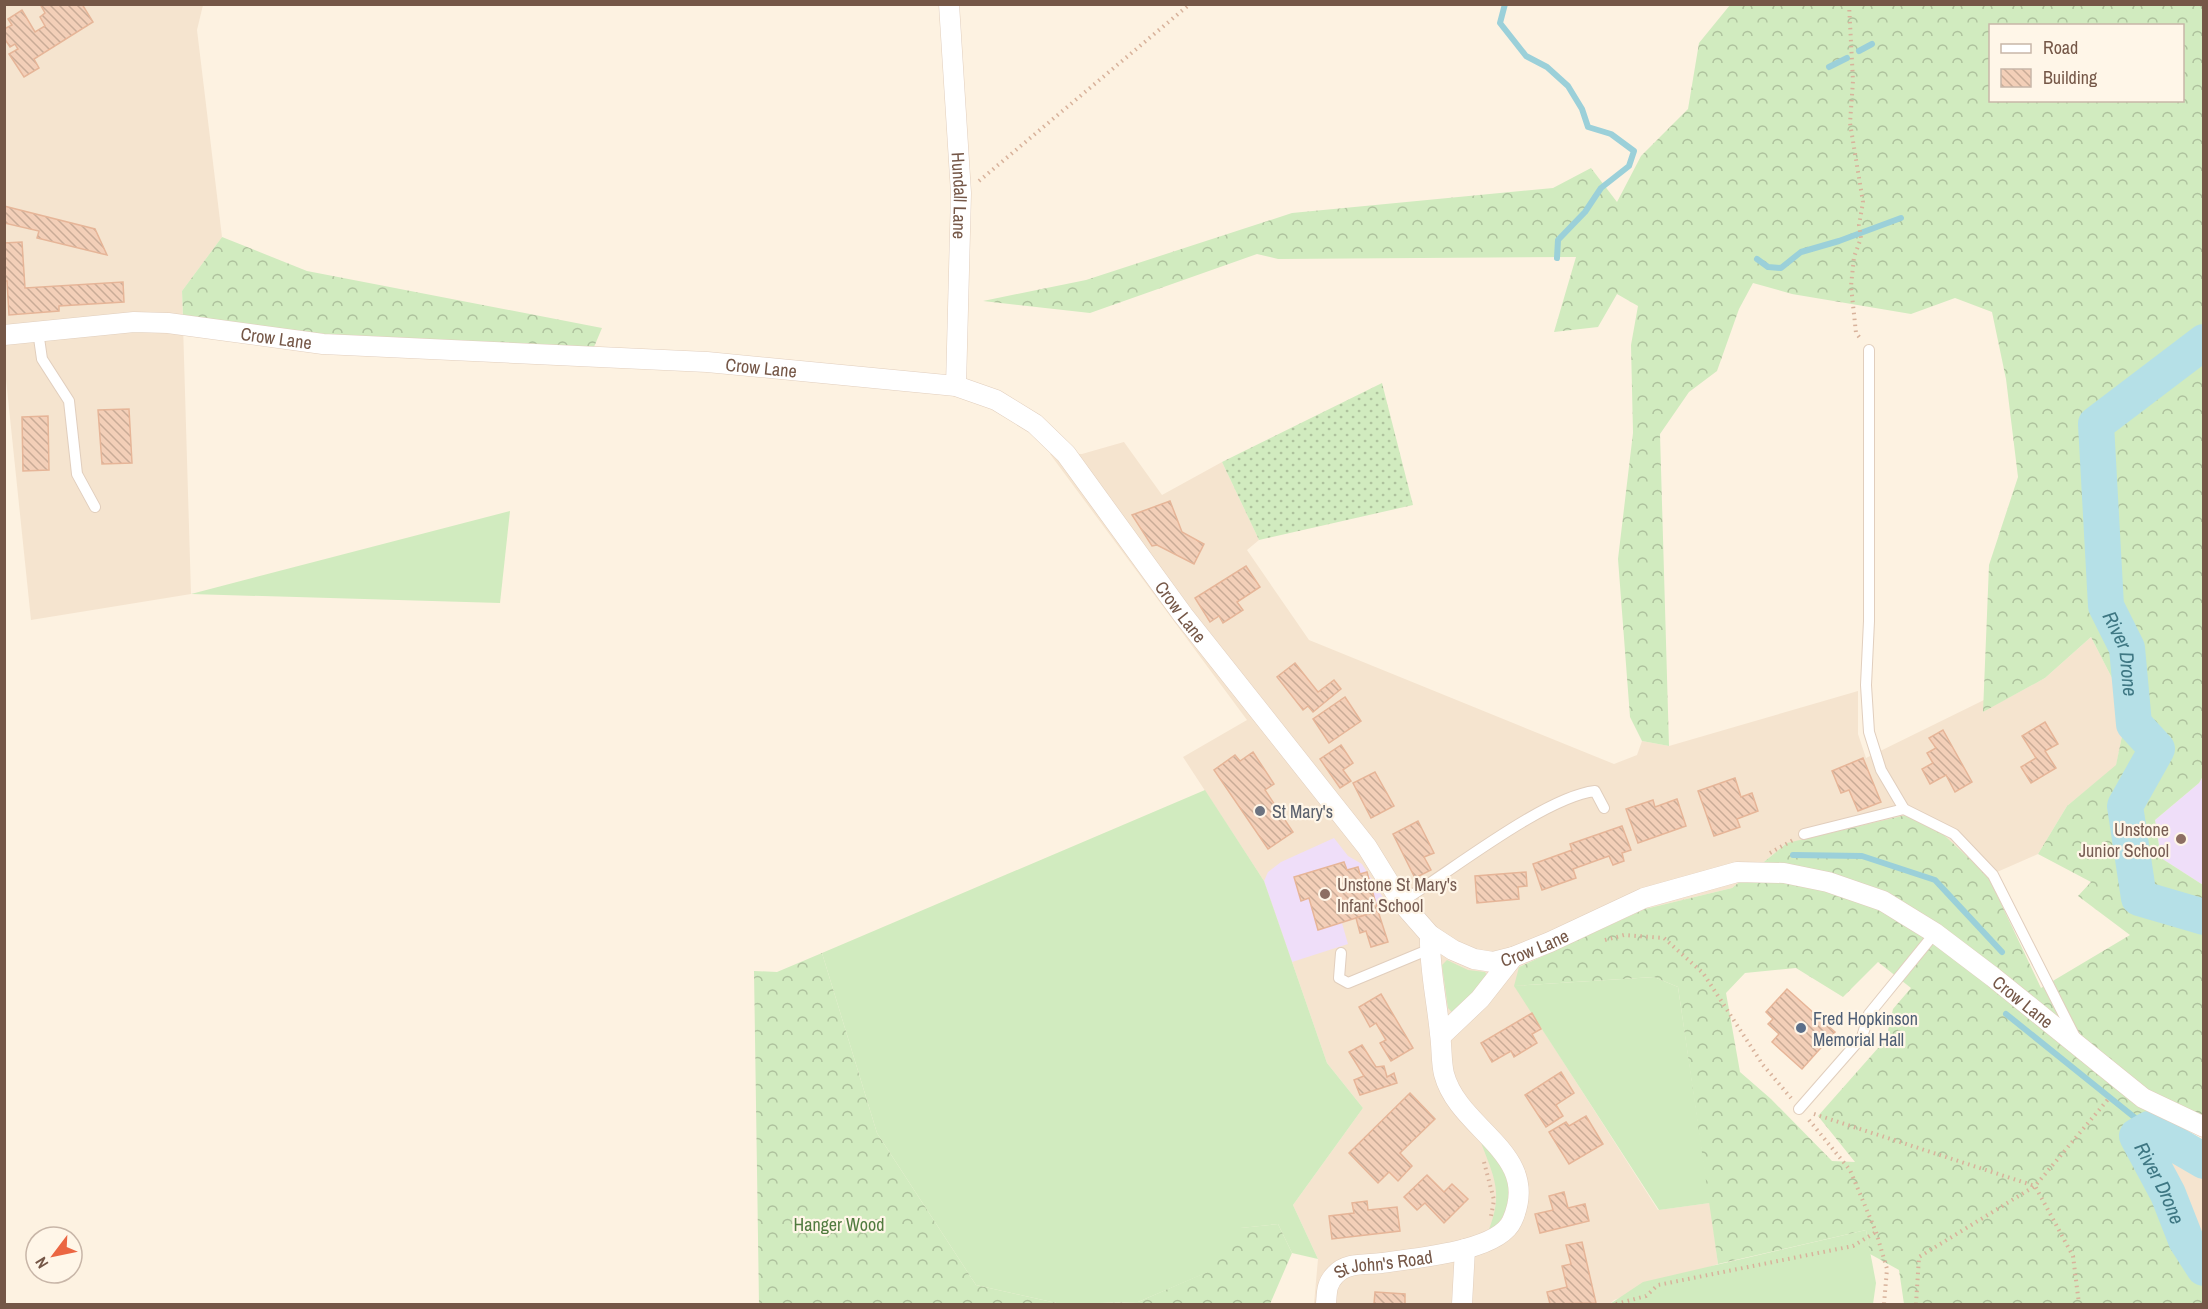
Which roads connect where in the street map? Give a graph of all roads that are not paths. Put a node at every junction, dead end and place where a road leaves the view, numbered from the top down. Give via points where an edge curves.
1 (949, 4) edge
2 (38, 332) junction
3 (4, 335) edge
4 (1869, 350) road end
5 (956, 386) junction
6 (95, 507) dead end
7 (1604, 808) dead end
8 (1904, 809) junction
9 (1804, 834) dead end
10 (1401, 902) junction
11 (1935, 933) junction
12 (1430, 942) junction
13 (1341, 953) dead end
14 (1513, 957) junction
15 (1441, 1036) junction
16 (2081, 1047) junction
17 (1799, 1109) road end
18 (2204, 1127) edge
19 (1465, 1249) junction
20 (1326, 1305) edge
21 (1462, 1305) edge

1 - 5 street, Hundall Lane via 961,193
2 - 3 street, Crow Lane
2 - 5 street, Crow Lane via 134,322 168,323 322,344 707,362
2 - 6 lane via 42,359 69,400 77,474
4 - 8 lane via 1869,732 1881,770
5 - 10 street, Crow Lane via 996,400 1016,412 1035,424 1066,454 1183,615 1367,847
7 - 10 lane via 1595,791 1581,793 1512,830
8 - 9 lane
8 - 16 lane via 1954,834 1993,875
10 - 12 street, Crow Lane
11 - 14 street, Crow Lane via 1883,901 1828,882 1784,873 1737,872 1644,898
11 - 16 street, Crow Lane
11 - 17 lane via 1869,1014 1862,1036
12 - 13 lane via 1348,983 1340,978
12 - 14 street, Crow Lane via 1474,959 1493,962
12 - 15 street, St John's Road
14 - 15 street via 1480,999
15 - 19 street, St John's Road via 1444,1075 1465,1111 1514,1168 1520,1185 1518,1206 1510,1225 1497,1238
16 - 18 street, Crow Lane via 2143,1098
19 - 20 street, St John's Road via 1352,1265 1336,1273 1327,1286
19 - 21 street, St John's Road

